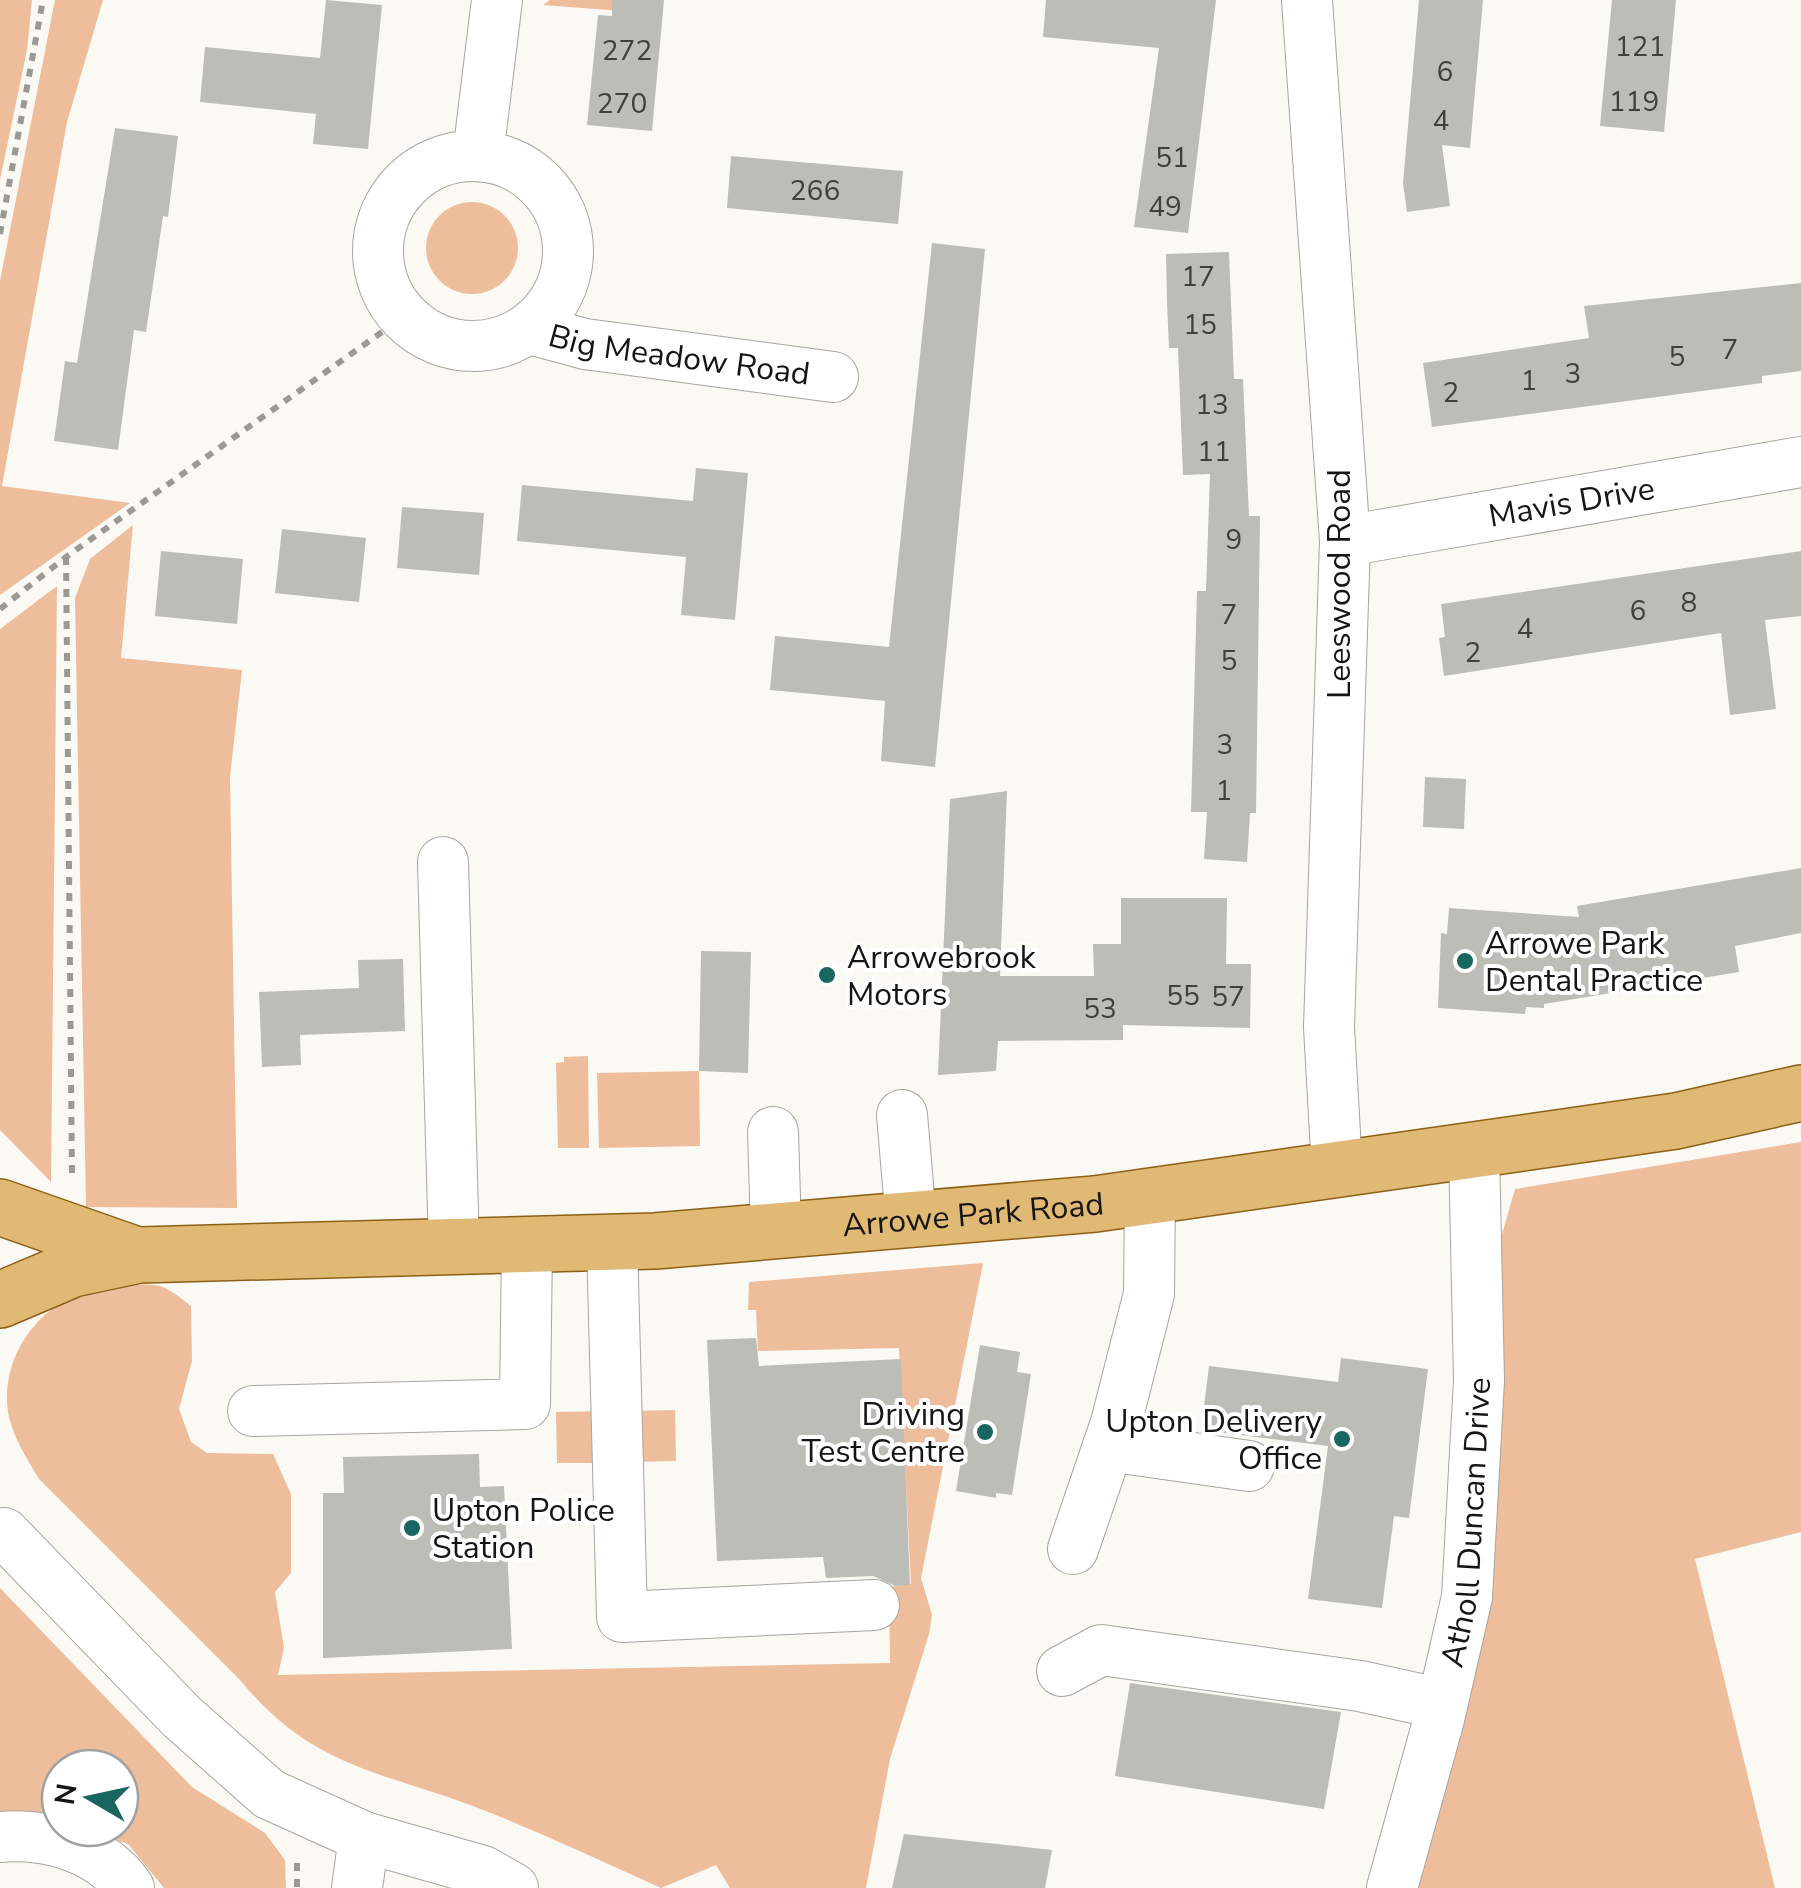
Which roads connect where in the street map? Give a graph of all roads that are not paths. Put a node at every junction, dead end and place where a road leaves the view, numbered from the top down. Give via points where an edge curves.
1 (497, 0) edge
2 (1308, 0) edge
3 (478, 155) junction
4 (530, 328) junction
5 (832, 377) dead end
6 (1801, 462) edge
7 (1345, 542) junction
8 (444, 862) dead end
9 (1801, 1093) edge
10 (902, 1115) dead end
11 (773, 1132) dead end
12 (1474, 1150) junction
13 (1337, 1170) junction
14 (1150, 1196) junction
15 (0, 1206) edge
16 (911, 1220) junction
17 (776, 1231) junction
18 (612, 1242) junction
19 (527, 1244) junction
20 (454, 1246) junction
21 (139, 1256) junction
22 (0, 1300) edge
23 (253, 1411) dead end
24 (1108, 1446) junction
25 (1249, 1466) dead end
26 (1, 1531) edge
27 (1073, 1549) dead end
28 (874, 1605) dead end
29 (1062, 1671) dead end
30 (1442, 1704) junction
31 (364, 1836) junction
32 (0, 1837) edge
33 (129, 1888) edge
34 (357, 1888) edge
35 (512, 1888) edge
36 (1392, 1888) edge

1 - 3 street
2 - 7 street, Leeswood Road
3 - 4 street, Big Meadow Road via 506,160 532,175 565,223 564,281
3 - 4 street, Big Meadow Road via 446,158 416,173 394,196 380,226 377,258 385,290 403,317 432,337 464,347 488,346
4 - 5 street, Big Meadow Road via 585,344
6 - 7 street, Mavis Drive
7 - 13 street, Leeswood Road via 1329,1027
8 - 20 street
9 - 12 main road, Arrowe Park Road via 1676,1121
10 - 16 street
11 - 17 street
12 - 13 main road, Arrowe Park Road
12 - 30 street, Atholl Duncan Drive via 1479,1380 1467,1597
13 - 14 main road, Arrowe Park Road
14 - 16 main road, Arrowe Park Road
14 - 24 street via 1149,1294
15 - 21 main road, Arrowe Park Road
16 - 17 main road, Arrowe Park Road
17 - 18 main road, Arrowe Park Road
18 - 19 main road, Arrowe Park Road
18 - 28 street via 622,1617
19 - 20 main road, Arrowe Park Road
19 - 23 street via 525,1404
20 - 21 main road, Arrowe Park Road
21 - 22 main road, Arrowe Park Road via 73,1268
24 - 25 street
24 - 27 street
26 - 31 street via 269,1794
29 - 30 street via 1102,1650
30 - 36 street, Atholl Duncan Drive
31 - 34 street
31 - 35 street via 483,1871
32 - 33 street via 35,1834 81,1850

